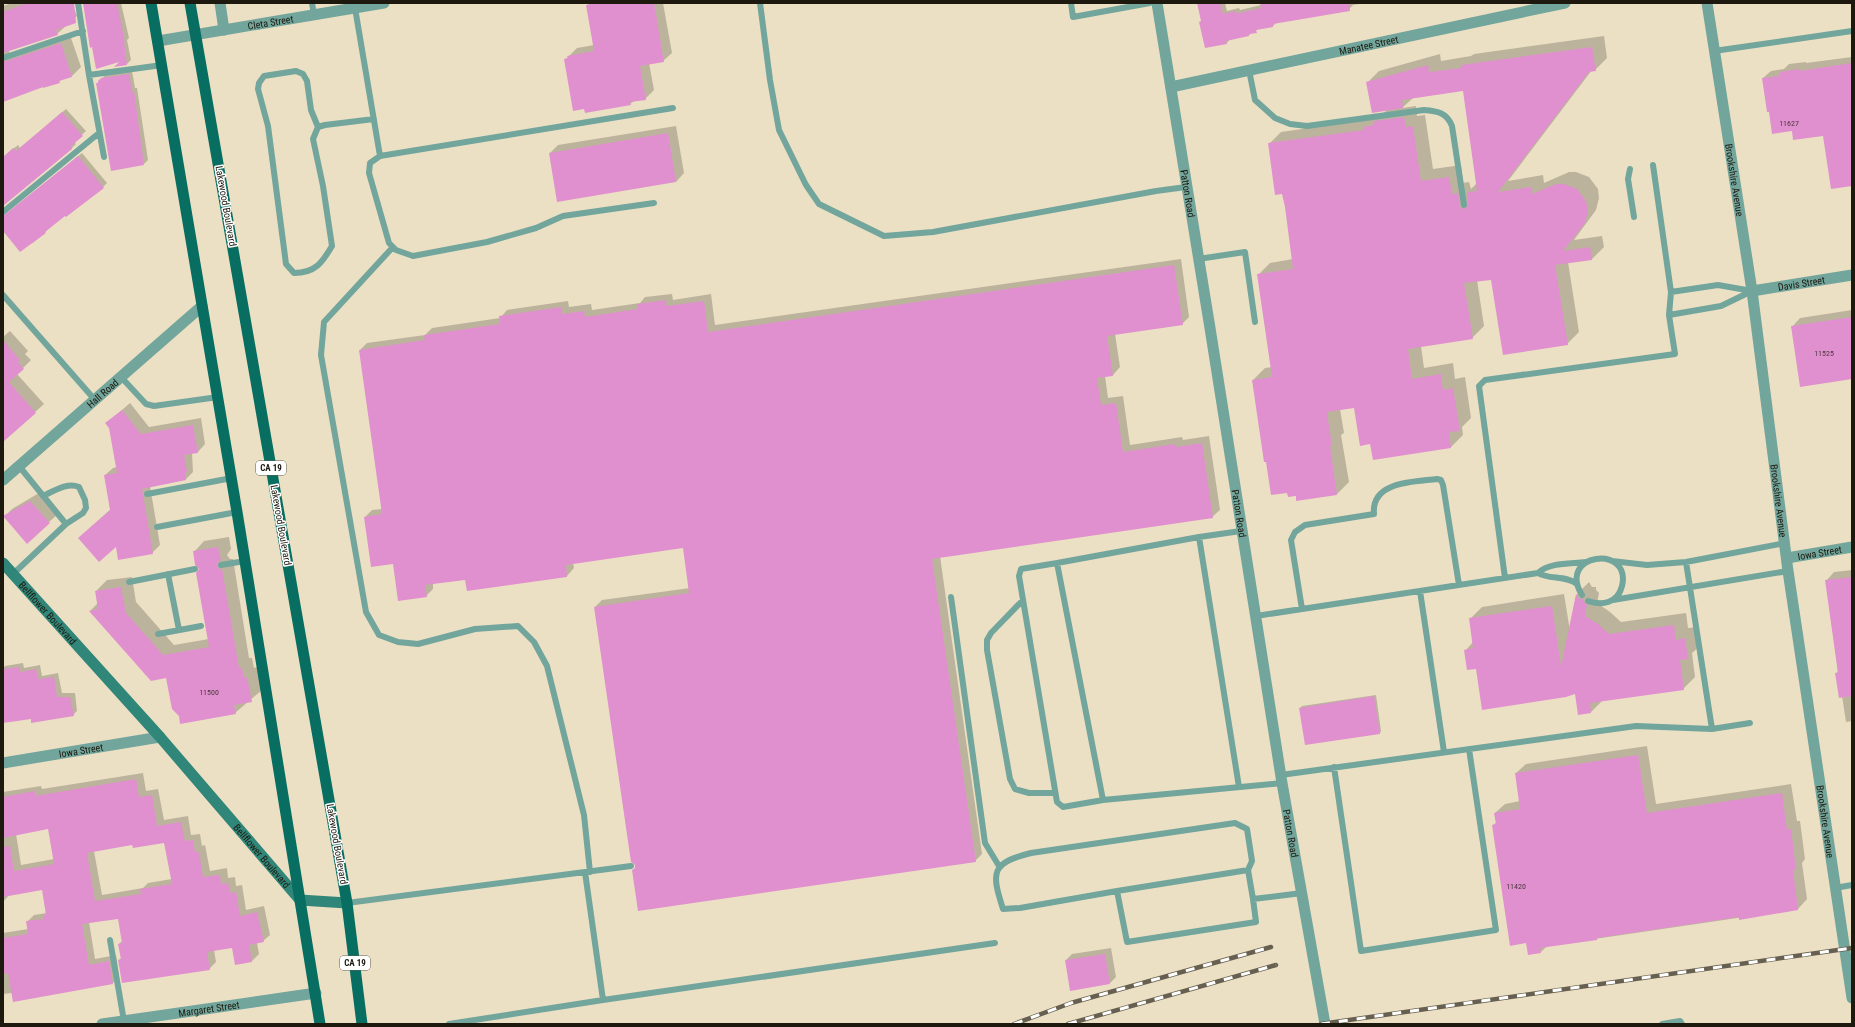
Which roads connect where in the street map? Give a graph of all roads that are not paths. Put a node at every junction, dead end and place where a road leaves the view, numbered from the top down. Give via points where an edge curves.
1 (78, 3) edge
2 (151, 3) edge
3 (190, 3) edge
4 (220, 3) edge
5 (312, 3) edge
6 (384, 3) edge
7 (760, 3) edge
8 (1071, 3) edge
9 (1150, 3) edge
10 (1157, 3) edge
11 (1565, 3) edge
12 (1706, 3) edge
13 (363, 6) edge
14 (1116, 6) edge
15 (314, 15) junction
16 (224, 30) junction
17 (83, 31) junction
18 (1852, 31) edge
19 (196, 34) junction
20 (158, 41) junction
21 (1714, 51) junction
22 (3, 58) edge
23 (162, 65) junction
24 (1249, 70) junction
25 (89, 75) junction
26 (1171, 87) junction
27 (673, 108) dead end
28 (374, 119) junction
29 (318, 127) junction
30 (100, 133) junction
31 (380, 156) junction
32 (104, 157) dead end
33 (1653, 165) dead end
34 (1630, 169) dead end
35 (1186, 187) junction
36 (654, 202) dead end
37 (1464, 205) dead end
38 (3, 212) edge
39 (1634, 217) dead end
40 (393, 247) junction
41 (1198, 260) junction
42 (1852, 275) edge
43 (1752, 291) junction
44 (1670, 292) junction
45 (3, 295) edge
46 (202, 306) junction
47 (1669, 315) junction
48 (1255, 322) dead end
49 (121, 377) junction
50 (218, 397) junction
51 (95, 400) junction
52 (19, 466) junction
53 (232, 478) junction
54 (3, 480) edge
55 (147, 494) dead end
56 (43, 496) junction
57 (237, 512) junction
58 (66, 524) junction
59 (157, 527) dead end
60 (1241, 532) junction
61 (1199, 537) junction
62 (1785, 543) junction
63 (1852, 547) edge
64 (1787, 558) junction
65 (245, 561) junction
66 (1612, 561) junction
67 (1586, 562) junction
68 (1686, 562) junction
69 (3, 563) edge
70 (1057, 563) junction
71 (221, 565) dead end
72 (195, 569) dead end
73 (1788, 571) junction
74 (1538, 573) junction
75 (13, 574) junction
76 (168, 574) junction
77 (1505, 578) junction
78 (129, 582) dead end
79 (1577, 584) junction
80 (1459, 585) junction
81 (1690, 588) junction
82 (1420, 591) junction
83 (1582, 595) dead end
84 (952, 597) dead end
85 (1023, 600) junction
86 (1613, 600) junction
87 (1588, 601) dead end
88 (1302, 609) junction
89 (1256, 616) junction
90 (201, 626) dead end
91 (179, 630) junction
92 (158, 634) dead end
93 (1750, 723) dead end
94 (1712, 729) junction
95 (160, 737) junction
96 (1469, 749) junction
97 (1444, 752) junction
98 (3, 763) edge
99 (1334, 767) junction
100 (1281, 779) junction
101 (1239, 787) junction
102 (1055, 793) junction
103 (1103, 800) junction
104 (631, 866) dead end
105 (999, 866) junction
106 (1248, 870) junction
107 (588, 872) junction
108 (1852, 885) edge
109 (1835, 888) junction
110 (1117, 891) junction
111 (1302, 893) junction
112 (1253, 899) junction
113 (300, 900) junction
114 (347, 903) junction
115 (110, 940) dead end
116 (995, 943) dead end
117 (316, 993) junction
118 (1852, 998) edge
119 (604, 1000) junction
120 (124, 1021) junction
121 (102, 1024) edge
122 (320, 1024) edge
123 (362, 1024) edge
124 (449, 1024) edge
125 (1325, 1024) edge
126 (1662, 1024) edge
127 (1682, 1024) edge

1 - 17 lane
2 - 20 main road
3 - 19 main road, Lakewood Boulevard / CA 19
4 - 16 street
5 - 15 lane
6 - 13 street, Cleta Street
7 - 35 lane via 779,130 806,185 819,204 884,236 933,232
8 - 14 lane via 1073,17
9 - 14 lane
10 - 26 street, Patton Road
11 - 24 street, Manatee Street
12 - 21 street, Brookshire Avenue
13 - 15 street, Cleta Street
13 - 28 lane
15 - 16 street, Cleta Street
16 - 19 street, Cleta Street
17 - 22 lane
17 - 25 lane
18 - 21 lane
19 - 20 street, Cleta Street
19 - 114 main road, Lakewood Boulevard / CA 19
20 - 23 main road
21 - 43 street, Brookshire Avenue
23 - 25 lane
23 - 46 main road
24 - 26 street, Manatee Street
24 - 37 lane via 1256,100 1275,118 1290,124 1307,126 1424,110 1434,110 1443,114 1452,126
25 - 30 lane
26 - 35 street, Patton Road
27 - 31 lane
28 - 29 lane
28 - 31 lane
29 - 29 lane via 313,139 332,246 314,269 294,273 286,264 268,126 258,89 264,76 296,71 302,74
30 - 32 lane
30 - 38 lane
31 - 40 lane via 370,163 369,174 389,243
33 - 44 lane
34 - 39 lane via 1628,179
35 - 41 street, Patton Road
36 - 40 lane via 563,216 536,228 487,242 413,256
40 - 107 lane via 324,322 321,355 366,612 379,635 398,642 418,644 475,629 518,626 534,642 547,666 567,742 584,815
41 - 48 lane via 1245,252
41 - 60 street, Patton Road
42 - 43 street, Davis Street
43 - 44 lane via 1718,286
43 - 47 lane via 1721,306
43 - 62 street, Brookshire Avenue
44 - 47 lane
45 - 51 lane
46 - 49 street, Hall Road
46 - 50 main road
47 - 77 lane via 1675,354 1485,380 1481,383 1478,389
49 - 50 lane via 146,404 154,406
49 - 51 street, Hall Road
50 - 53 main road
51 - 52 street, Hall Road
52 - 54 street, Hall Road
52 - 56 lane
53 - 55 lane
53 - 57 main road
56 - 58 lane
56 - 58 lane via 66,486 79,486 86,508 83,513
57 - 59 lane
57 - 65 main road
58 - 75 lane
60 - 61 lane
60 - 89 street, Patton Road
61 - 70 lane
61 - 101 lane
62 - 64 street, Brookshire Avenue
62 - 68 lane
63 - 64 street, Iowa Street
64 - 73 street, Brookshire Avenue
65 - 71 lane
65 - 113 main road
66 - 67 lane via 1599,558
66 - 68 lane via 1647,565
66 - 86 lane via 1621,570 1623,583
67 - 74 lane via 1550,566
67 - 79 lane via 1579,571
68 - 81 lane
69 - 75 main road, Bellflower Boulevard
70 - 85 lane via 1021,569 1019,576
70 - 103 lane
72 - 76 lane
73 - 81 lane
73 - 109 street, Brookshire Avenue
74 - 77 lane
74 - 79 lane via 1571,579
75 - 95 main road, Bellflower Boulevard
76 - 78 lane
76 - 91 lane
77 - 80 lane
79 - 83 lane
80 - 82 lane
80 - 88 lane via 1444,485 1437,479 1404,483 1378,494 1373,506 1374,514 1305,526 1295,532 1291,540
81 - 86 lane
81 - 94 lane
82 - 88 lane
82 - 97 lane
84 - 105 lane via 984,843
85 - 102 lane
85 - 102 lane via 991,633 987,640 987,650 1010,779 1015,788 1034,793
86 - 87 lane via 1600,604
88 - 89 lane
89 - 100 street, Patton Road
90 - 91 lane
91 - 92 lane
93 - 94 lane
94 - 96 lane via 1636,726
95 - 98 street, Iowa Street
95 - 113 main road, Bellflower Boulevard
96 - 97 lane
96 - 99 lane via 1496,930 1361,950
97 - 99 lane
99 - 100 lane
100 - 101 lane
100 - 111 street, Patton Road
101 - 103 lane
102 - 103 lane via 1057,802 1063,806
104 - 107 lane
105 - 106 lane via 1013,857 1031,853 1235,823 1247,829 1252,861
105 - 110 lane via 995,876 1003,909
106 - 110 lane
106 - 112 lane
107 - 114 lane
107 - 119 lane
108 - 109 lane
109 - 118 street, Brookshire Avenue
110 - 112 lane via 1127,942 1256,922
111 - 112 lane
111 - 125 street, Patton Road
113 - 114 main road
113 - 117 main road
114 - 123 main road, Lakewood Boulevard / CA 19
115 - 120 lane
116 - 119 lane
117 - 120 street, Margaret Street
117 - 122 main road
119 - 124 lane
120 - 121 street, Margaret Street
126 - 127 lane via 1680,1021

